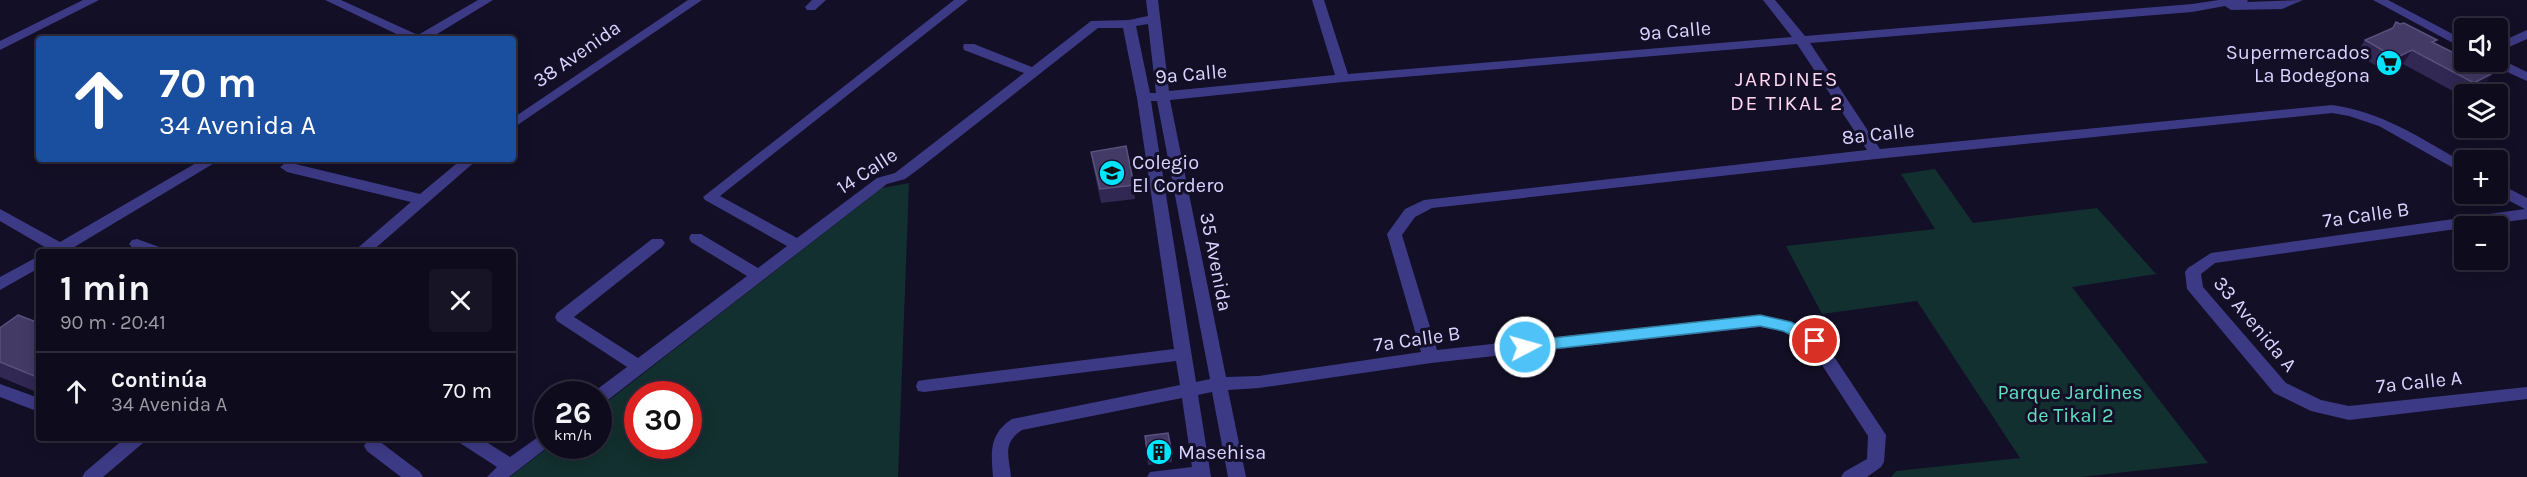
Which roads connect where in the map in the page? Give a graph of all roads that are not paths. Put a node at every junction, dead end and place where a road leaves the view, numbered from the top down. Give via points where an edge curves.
1 (93, 0) edge
2 (331, 0) edge
3 (487, 0) edge
4 (696, 0) edge
5 (962, 0) edge
6 (1152, 0) edge
7 (1318, 0) edge
8 (1770, 0) edge
9 (2178, 0) edge
10 (2242, 0) edge
11 (2297, 0) edge
12 (2386, 1) edge
13 (2210, 6) junction
14 (2192, 8) junction
15 (1153, 19) junction
16 (1129, 24) junction
17 (2527, 34) edge
18 (411, 36) edge
19 (423, 36) edge
20 (2454, 39) edge
21 (1801, 40) junction
22 (2508, 43) edge
23 (0, 46) edge
24 (969, 47) dead end
25 (2508, 68) edge
26 (1034, 72) junction
27 (2527, 77) edge
28 (1343, 78) junction
29 (1163, 96) junction
30 (1144, 98) junction
31 (516, 122) edge
32 (1876, 154) junction
33 (209, 162) edge
34 (468, 162) edge
35 (2454, 164) edge
36 (287, 167) dead end
37 (2508, 194) edge
38 (424, 200) junction
39 (2527, 204) edge
40 (0, 214) edge
41 (2527, 214) edge
42 (696, 238) dead end
43 (657, 243) dead end
44 (137, 244) dead end
45 (798, 245) junction
46 (55, 249) edge
47 (59, 249) edge
48 (150, 249) edge
49 (365, 249) edge
50 (2211, 258) joint
51 (36, 263) edge
52 (758, 275) junction
53 (0, 284) edge
54 (1183, 354) junction
55 (1431, 357) junction
56 (639, 367) junction
57 (1219, 384) junction
58 (924, 386) dead end
59 (612, 387) edge
60 (1187, 389) junction
61 (0, 390) edge
62 (2527, 393) edge
63 (36, 404) edge
64 (2316, 406) joint
65 (129, 441) edge
66 (471, 441) edge
67 (373, 446) dead end
68 (534, 448) edge
69 (510, 466) junction
70 (1202, 475) edge
71 (1852, 476) edge
72 (91, 477) edge
73 (414, 477) edge
74 (496, 477) edge
75 (1002, 477) edge
76 (1156, 477) edge
77 (1237, 477) edge

1 - 23 street
2 - 18 street
3 - 19 street
4 - 31 street, 38 Avenida
5 - 45 street via 710,197
6 - 15 street
7 - 28 street
8 - 21 street
9 - 14 street
10 - 13 street, 9a Calle
11 - 13 street, 9a Calle via 2282,5
12 - 20 street
13 - 14 street, 9a Calle
14 - 21 street, 9a Calle
15 - 16 street, 14 Calle
15 - 29 street, 35 Avenida
16 - 26 street, 14 Calle via 1095,24
16 - 30 street
17 - 22 street
21 - 28 street, 9a Calle
21 - 32 street
24 - 26 street
25 - 27 street
26 - 45 street, 14 Calle via 900,176 882,181
28 - 29 street, 9a Calle
29 - 30 street, 9a Calle
29 - 57 street, 35 Avenida
30 - 54 street
32 - 35 street, 8a Calle via 2332,109 2369,116
32 - 55 street, 8a Calle via 1429,203 1410,213 1394,234
33 - 47 street
34 - 38 street
36 - 38 street
37 - 39 street
38 - 49 street
40 - 46 street
41 - 50 street, 7a Calle B
42 - 52 street
43 - 56 street via 563,317
44 - 48 street
45 - 52 street, 14 Calle
50 - 64 street, 33 Avenida A via 2193,272 2195,289 2280,388
51 - 53 street
52 - 56 street, 14 Calle
54 - 58 street
54 - 60 street
55 - 57 street, 7a Calle B via 1259,382
55 - 71 street, 7a Calle B via 1760,321 1786,326 1815,341 1877,435 1875,462
56 - 59 street, 14 Calle
57 - 60 street, 7a Calle B
57 - 77 street, 35 Avenida
60 - 70 street
60 - 75 street, 7a Calle B via 1018,424 1005,431 1000,443
61 - 63 street
62 - 64 street, 7a Calle A via 2349,412
65 - 72 street
66 - 69 street
67 - 73 street
68 - 69 street
69 - 74 street
70 - 76 street

